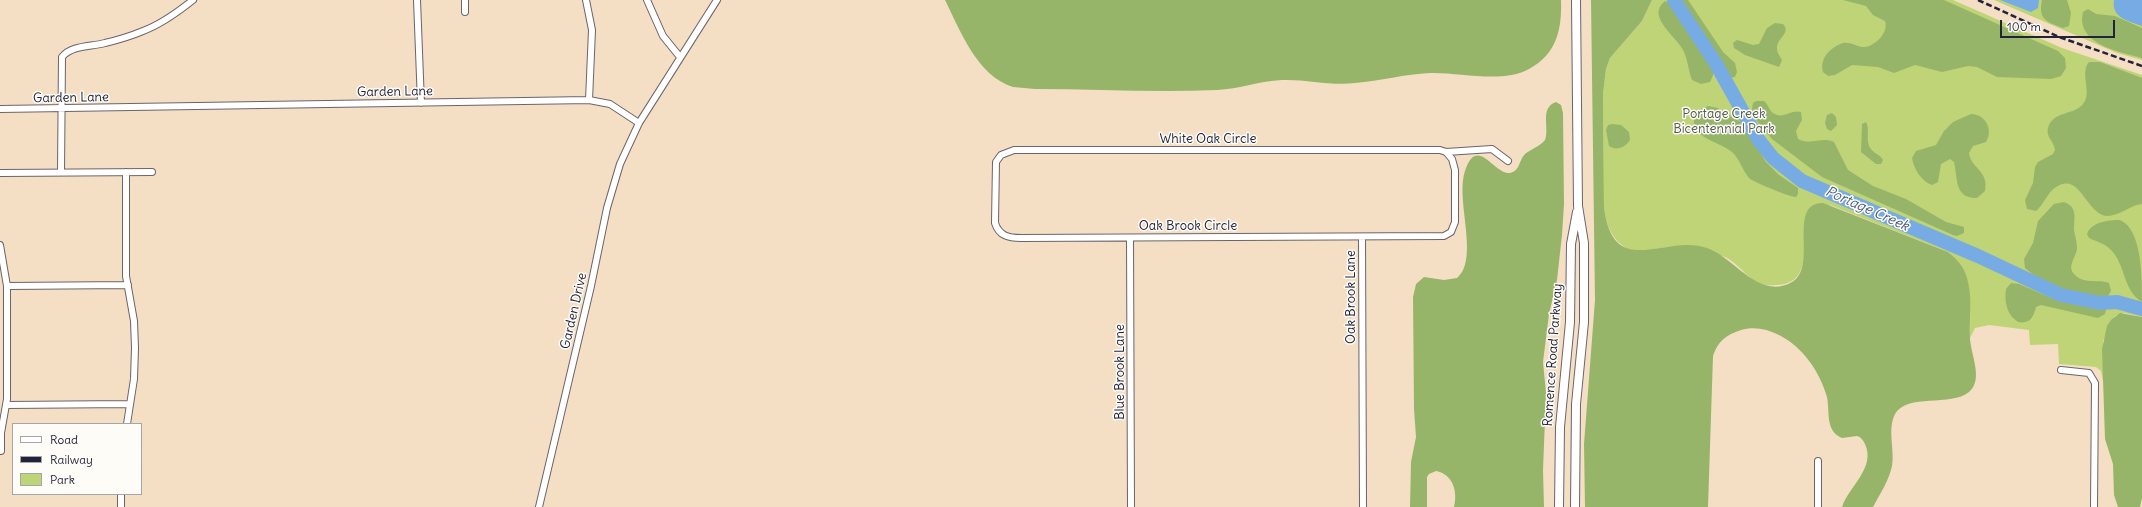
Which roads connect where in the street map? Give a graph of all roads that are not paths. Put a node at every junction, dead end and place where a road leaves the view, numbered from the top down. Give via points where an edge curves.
1 (193, 0) edge
2 (417, 0) edge
3 (465, 0) edge
4 (586, 0) edge
5 (647, 0) edge
6 (717, 0) edge
7 (1576, 0) edge
8 (465, 12) dead end
9 (680, 57) junction
10 (589, 100) junction
11 (421, 103) junction
12 (0, 109) edge
13 (61, 109) junction
14 (640, 123) junction
15 (1446, 152) junction
16 (1508, 161) dead end
17 (61, 172) junction
18 (126, 172) junction
19 (152, 172) dead end
20 (0, 173) edge
21 (1578, 206) junction
22 (1362, 237) junction
23 (1014, 238) joint
24 (1130, 238) junction
25 (0, 245) edge
26 (128, 285) junction
27 (7, 286) junction
28 (2061, 370) dead end
29 (130, 404) junction
30 (6, 405) junction
31 (127, 423) edge
32 (1, 451) dead end
33 (1818, 461) dead end
34 (121, 495) edge
35 (121, 507) edge
36 (539, 507) edge
37 (1131, 507) edge
38 (1362, 507) edge
39 (1559, 507) edge
40 (1575, 507) edge
41 (1818, 507) edge
42 (2094, 507) edge

1 - 13 street via 159,24 143,31 120,40 66,52 62,60
2 - 11 street
3 - 8 street
4 - 10 street via 592,30
5 - 9 street via 663,36
6 - 9 street
7 - 21 street, Romence Road Parkway
9 - 14 street
10 - 11 street, Garden Lane
10 - 14 street, Garden Lane via 610,104
11 - 13 street, Garden Lane
12 - 13 street, Garden Lane
13 - 17 street
14 - 36 street, Garden Drive via 620,164 607,208
15 - 16 street, White Oak Circle via 1492,149
15 - 22 street, Oak Brook Lane via 1452,159 1455,170 1455,222 1451,232 1441,236
15 - 23 street, White Oak Circle via 1009,151 998,158 994,167 995,223 1002,235
17 - 18 street
17 - 20 street
18 - 19 street
18 - 26 street
21 - 39 street, Romence Road Parkway via 1571,244 1570,322 1560,427
21 - 40 street, Romence Road Parkway via 1584,243 1584,322 1576,404
22 - 24 street, Oak Brook Circle
22 - 38 street, Oak Brook Lane
23 - 24 street, Oak Brook Circle
24 - 37 street, Blue Brook Lane
25 - 27 street
26 - 27 street
26 - 29 street via 135,341 134,379
27 - 30 street
28 - 42 street via 2089,373 2095,383
29 - 30 street
29 - 31 street
30 - 32 street
33 - 41 street
34 - 35 street

